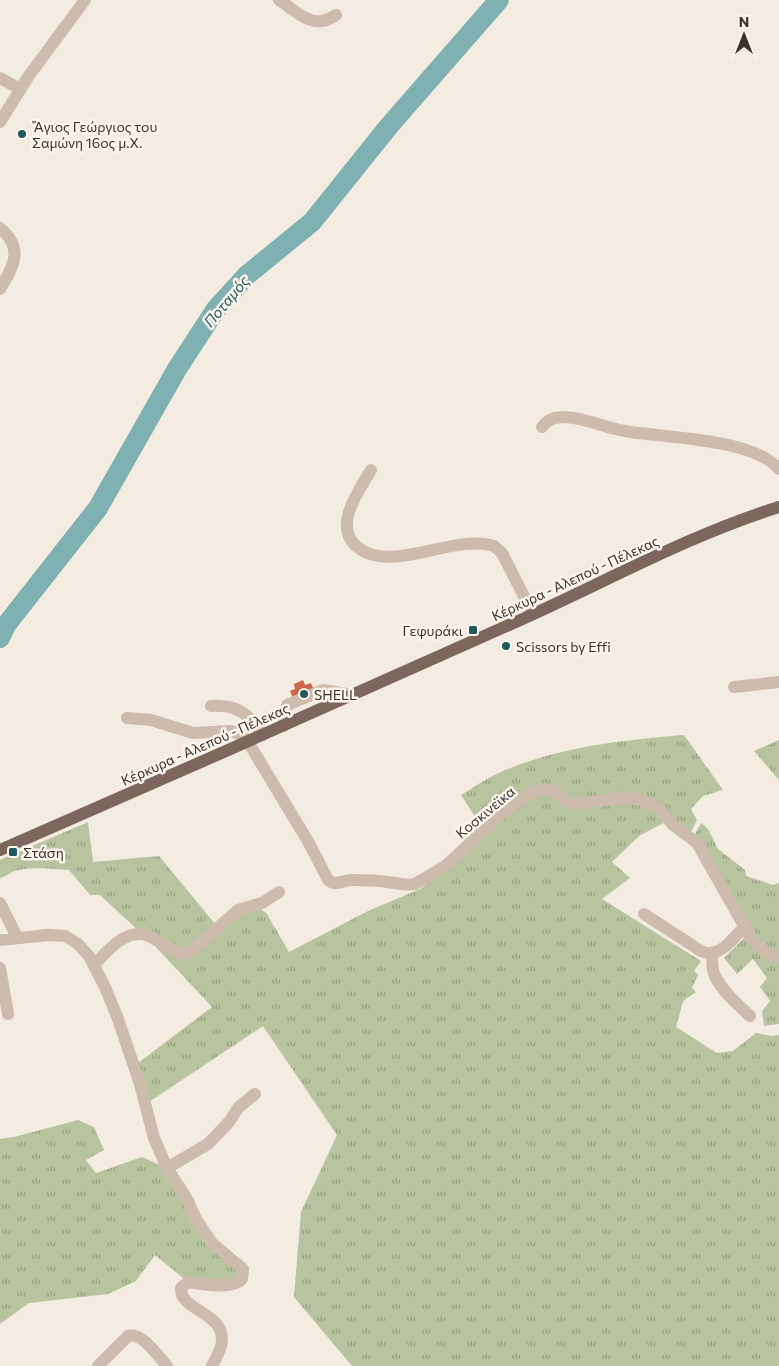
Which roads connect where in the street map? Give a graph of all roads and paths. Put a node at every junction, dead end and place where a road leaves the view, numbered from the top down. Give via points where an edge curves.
1 (85, 0) edge
2 (279, 0) edge
3 (336, 15) dead end
4 (0, 78) edge
5 (20, 89) junction
6 (0, 122) edge
7 (0, 228) edge
8 (0, 288) edge
9 (542, 427) dead end
10 (779, 469) edge
11 (371, 470) dead end
12 (779, 506) edge
13 (533, 614) junction
14 (779, 682) edge
15 (734, 688) dead end
16 (352, 695) junction
17 (211, 706) dead end
18 (128, 718) dead end
19 (284, 726) junction
20 (263, 735) junction
21 (248, 742) junction
22 (0, 850) edge
23 (278, 892) dead end
24 (0, 903) edge
25 (644, 914) dead end
26 (744, 926) junction
27 (17, 938) junction
28 (0, 940) edge
29 (712, 954) junction
30 (779, 958) edge
31 (94, 965) junction
32 (0, 968) edge
33 (8, 1014) dead end
34 (750, 1016) dead end
35 (255, 1094) dead end
36 (167, 1168) junction
37 (98, 1366) edge
38 (167, 1366) edge
39 (212, 1366) edge

1 - 5 street
2 - 3 street via 314,22 328,21
4 - 5 street
5 - 6 street
7 - 8 street via 12,241 15,259
9 - 10 street via 553,418 580,418 626,432 732,446 763,457
11 - 13 street via 353,501 346,524 347,534 358,547 382,556 401,556 454,545 494,546 502,553
12 - 13 main road, Κέρκυρα - Αλεπού - Πέλεκας via 694,540
13 - 16 main road, Κέρκυρα - Αλεπού - Πέλεκας
14 - 15 street
16 - 19 main road, Κέρκυρα - Αλεπού - Πέλεκας
16 - 19 street via 323,690 288,705
17 - 20 street via 244,712
18 - 21 street via 151,720 193,733 231,731 242,734
19 - 20 main road, Κέρκυρα - Αλεπού - Πέλεκας
20 - 21 main road, Κέρκυρα - Αλεπού - Πέλεκας
21 - 22 main road, Κέρκυρα - Αλεπού - Πέλεκας
21 - 26 street, Κοσκινεϊκα via 331,883 350,880 414,884 445,866 511,807 528,795 546,789 572,804 638,799 660,810 673,826 697,843
23 - 31 street via 262,903 238,910 189,953 177,952 153,938 137,934 113,945
24 - 27 street
25 - 29 street via 701,951
26 - 29 street
26 - 30 street, Κοσκινεϊκα via 764,951
27 - 28 street
27 - 31 street via 54,935 69,938 83,949
29 - 34 street via 716,978 732,1000
31 - 36 street via 118,1019 154,1138
32 - 33 street
35 - 36 street via 238,1108 208,1144
36 - 39 street via 212,1243 243,1269 242,1279 237,1284 188,1282 181,1288 185,1301 205,1312 222,1334 221,1346
37 - 38 street via 128,1336 133,1335 142,1339

